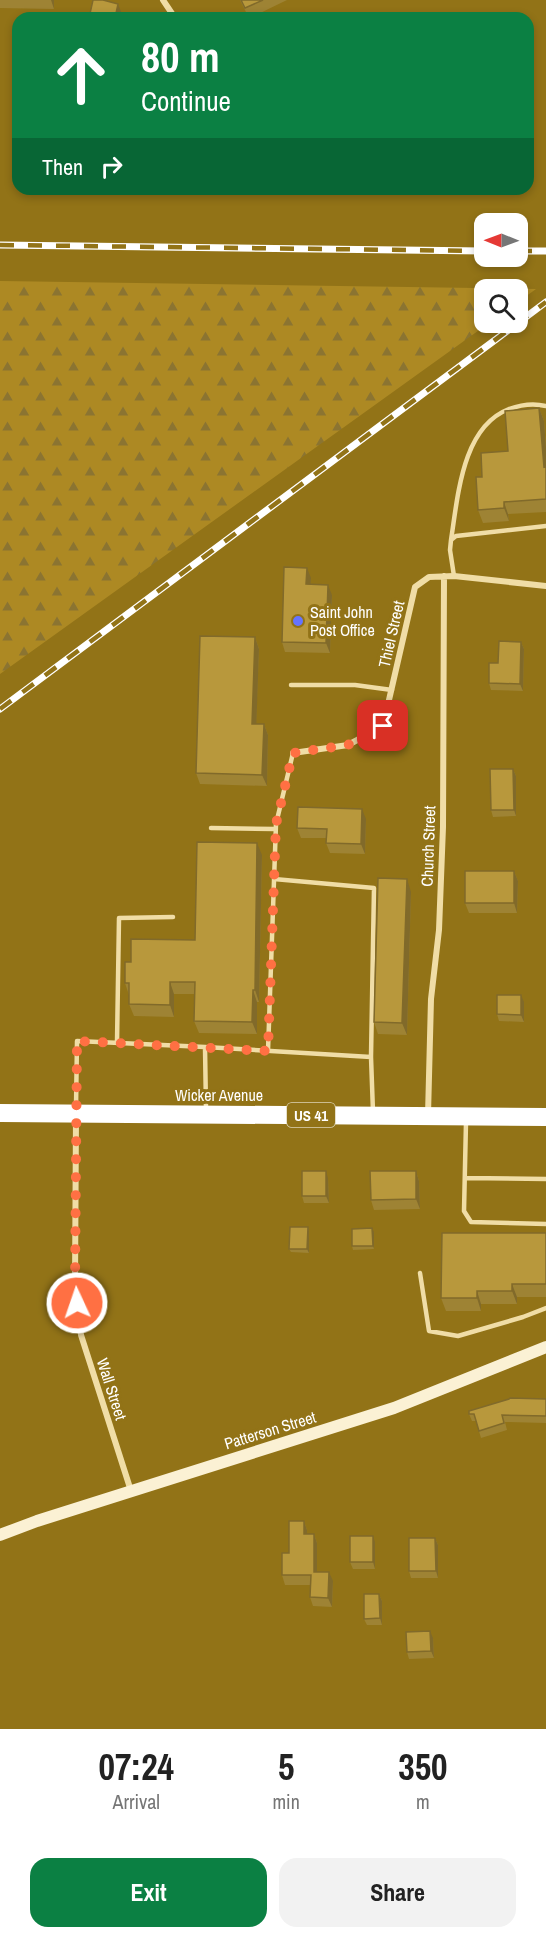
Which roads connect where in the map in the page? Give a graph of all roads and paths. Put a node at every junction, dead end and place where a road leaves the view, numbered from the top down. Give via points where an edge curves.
1 (546, 406) edge
2 (546, 526) edge
3 (451, 540) junction
4 (444, 576) junction
5 (454, 576) junction
6 (546, 586) edge
7 (291, 685) dead end
8 (392, 690) junction
9 (293, 753) joint
10 (211, 828) dead end
11 (275, 829) junction
12 (274, 879) junction
13 (173, 917) dead end
14 (117, 1043) junction
15 (205, 1047) junction
16 (268, 1051) junction
17 (371, 1057) junction
18 (0, 1113) edge
19 (76, 1114) junction
20 (206, 1115) junction
21 (373, 1116) junction
22 (428, 1116) junction
23 (466, 1116) junction
24 (546, 1117) edge
25 (465, 1178) junction
26 (546, 1179) edge
27 (546, 1224) edge
28 (420, 1273) dead end
29 (546, 1308) edge
30 (546, 1347) edge
31 (131, 1491) junction
32 (0, 1535) edge

1 - 3 lane via 518,405 497,414 480,430 460,485
2 - 3 lane
3 - 5 lane
4 - 5 street, Thiel Street
4 - 8 street, Thiel Street via 415,586
4 - 22 street, Church Street via 443,827 439,930 431,999
5 - 6 street, Thiel Street
7 - 8 lane via 355,685
8 - 9 street, Thiel Street via 383,726 348,745
9 - 11 lane
10 - 11 lane
11 - 12 lane
12 - 16 lane
12 - 17 lane via 374,888
13 - 14 lane via 119,918
14 - 15 lane
14 - 19 lane via 77,1041
15 - 16 lane
15 - 20 lane
16 - 17 lane
17 - 21 lane
18 - 19 highway, Wicker Avenue / US 41
19 - 20 highway, Wicker Avenue / US 41
19 - 31 street, Wall Street via 75,1287 81,1335
20 - 21 highway, Wicker Avenue / US 41
21 - 22 highway, Wicker Avenue / US 41
22 - 23 highway, Wicker Avenue / US 41
23 - 24 highway, Wicker Avenue / US 41
23 - 25 lane
25 - 26 lane
25 - 27 lane via 464,1211 471,1222
28 - 29 lane via 429,1331 458,1336
30 - 31 street, Patterson Street via 394,1408
31 - 32 street, Patterson Street

